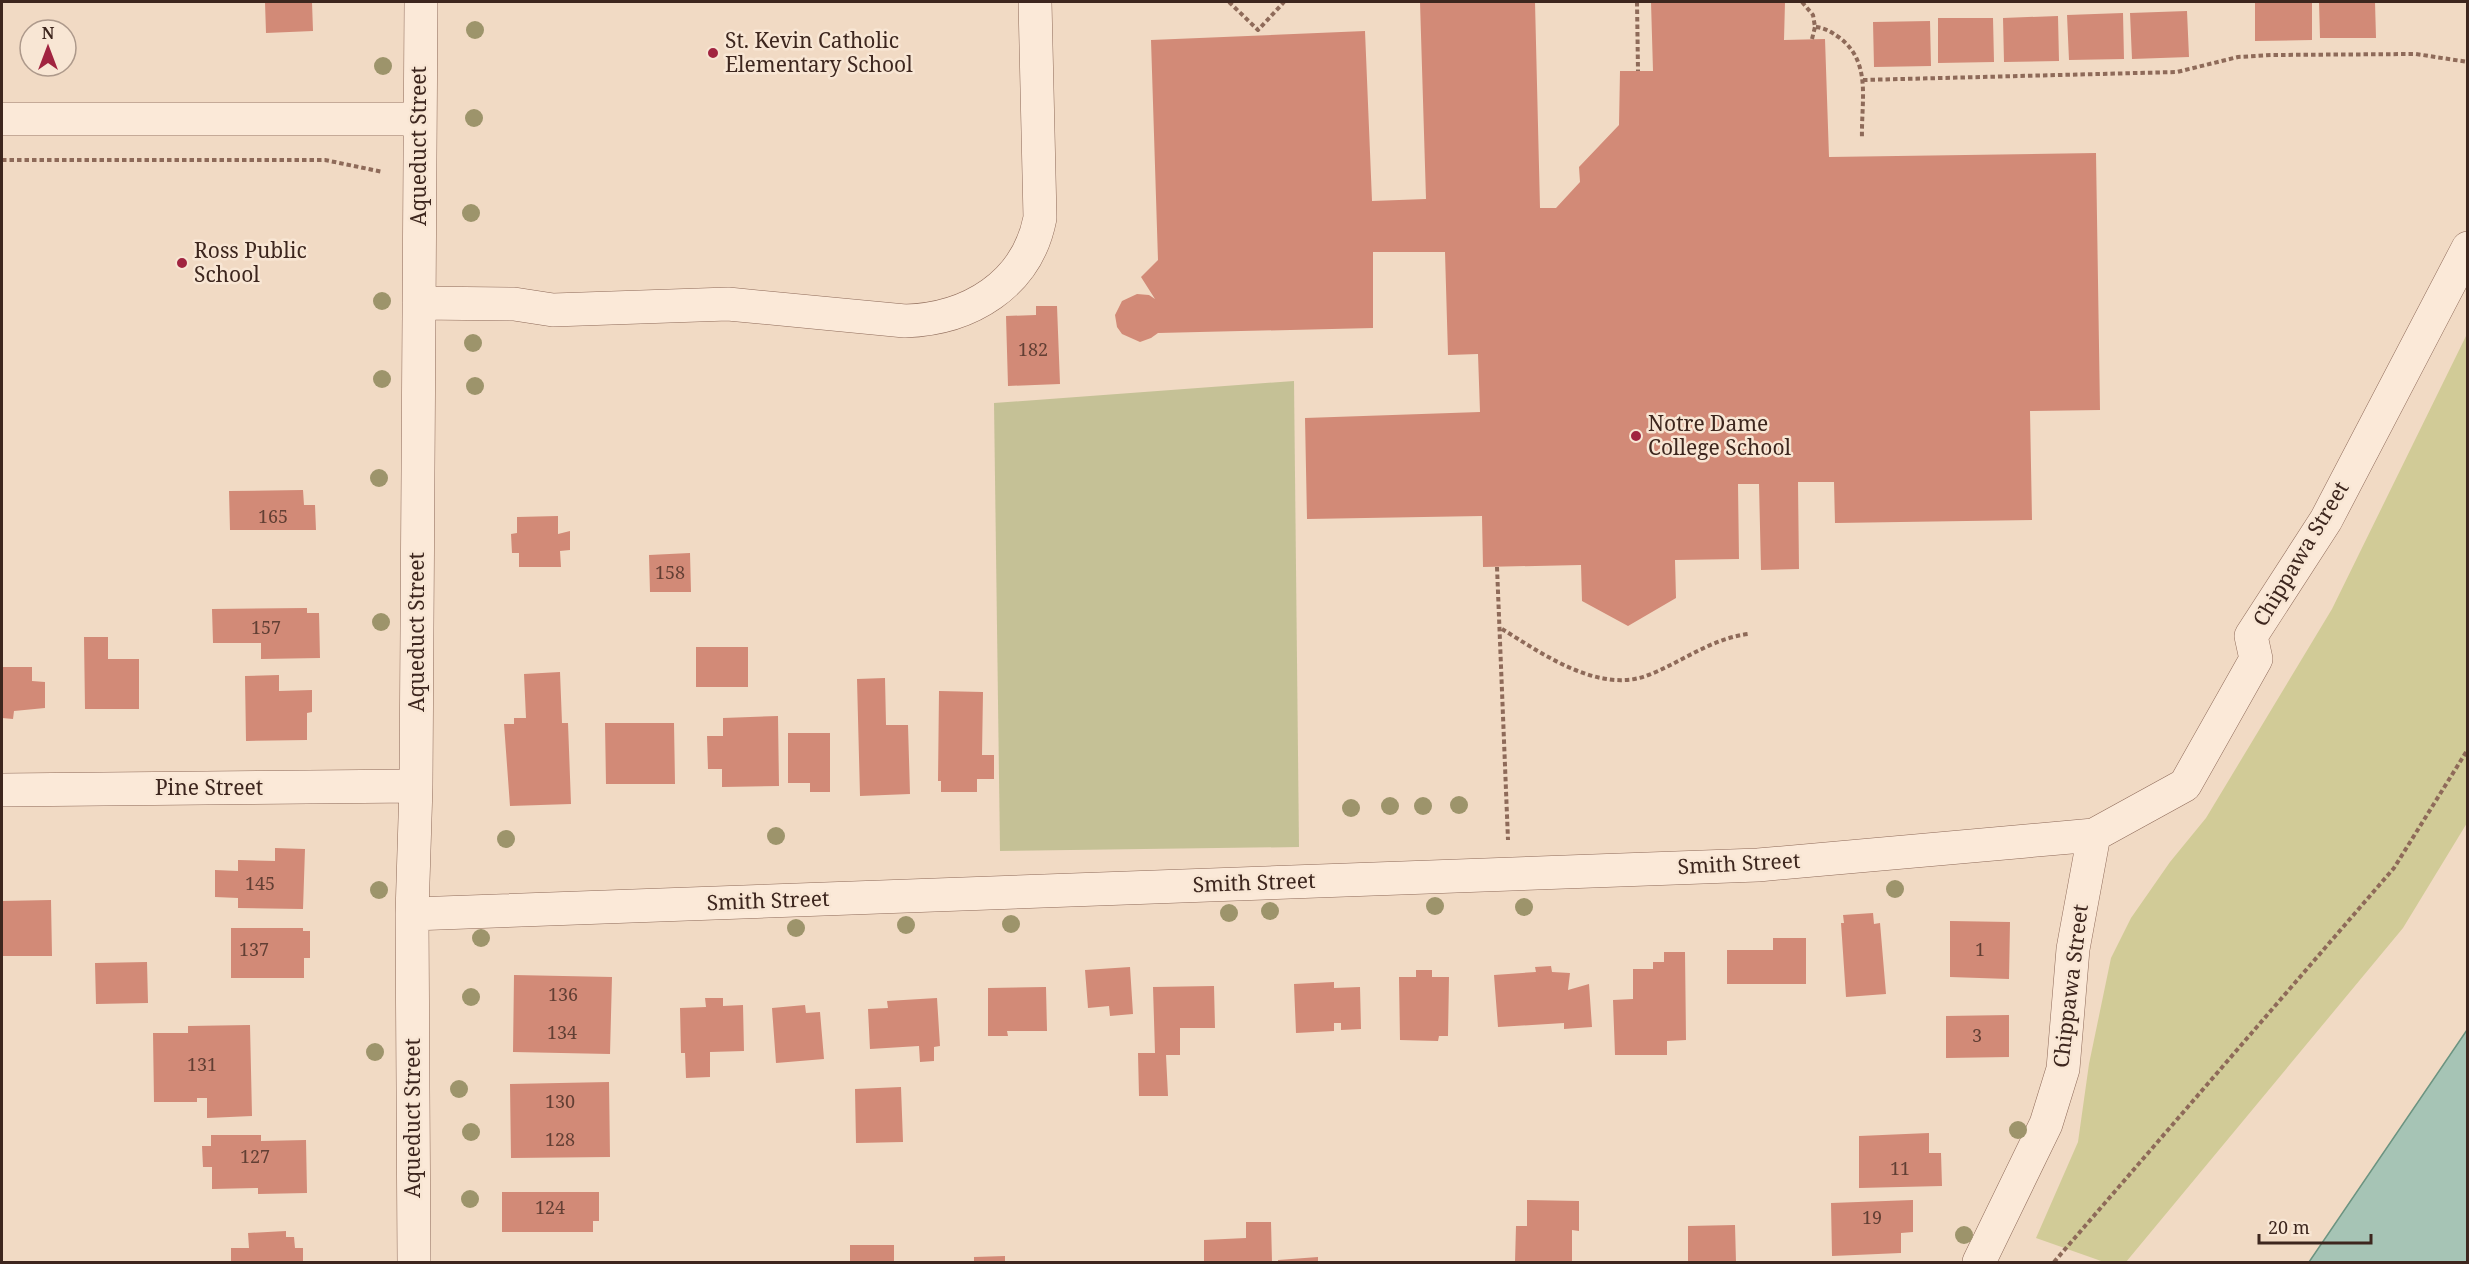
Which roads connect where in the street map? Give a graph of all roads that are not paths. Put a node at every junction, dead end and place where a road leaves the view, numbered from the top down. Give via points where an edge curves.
1 (421, 2) edge
2 (1035, 2) edge
3 (419, 119) junction
4 (2, 120) edge
5 (2468, 248) edge
6 (419, 303) junction
7 (416, 786) junction
8 (2, 790) edge
9 (2094, 835) junction
10 (412, 914) junction
11 (414, 1263) edge
12 (1979, 1263) edge

1 - 3 street, Aqueduct Street
2 - 6 street via 1040,204 1037,233 1012,278 977,304 926,321 905,321 728,304 553,310 514,304
3 - 4 street
3 - 6 street, Aqueduct Street
5 - 9 street, Chippawa Street via 2326,520 2251,636 2256,658 2185,785
6 - 7 street, Aqueduct Street
7 - 8 street, Pine Street
7 - 10 street, Aqueduct Street
9 - 10 street, Smith Street via 1758,865
9 - 12 street, Chippawa Street via 2073,949 2062,1069 2046,1124
10 - 11 street, Aqueduct Street

